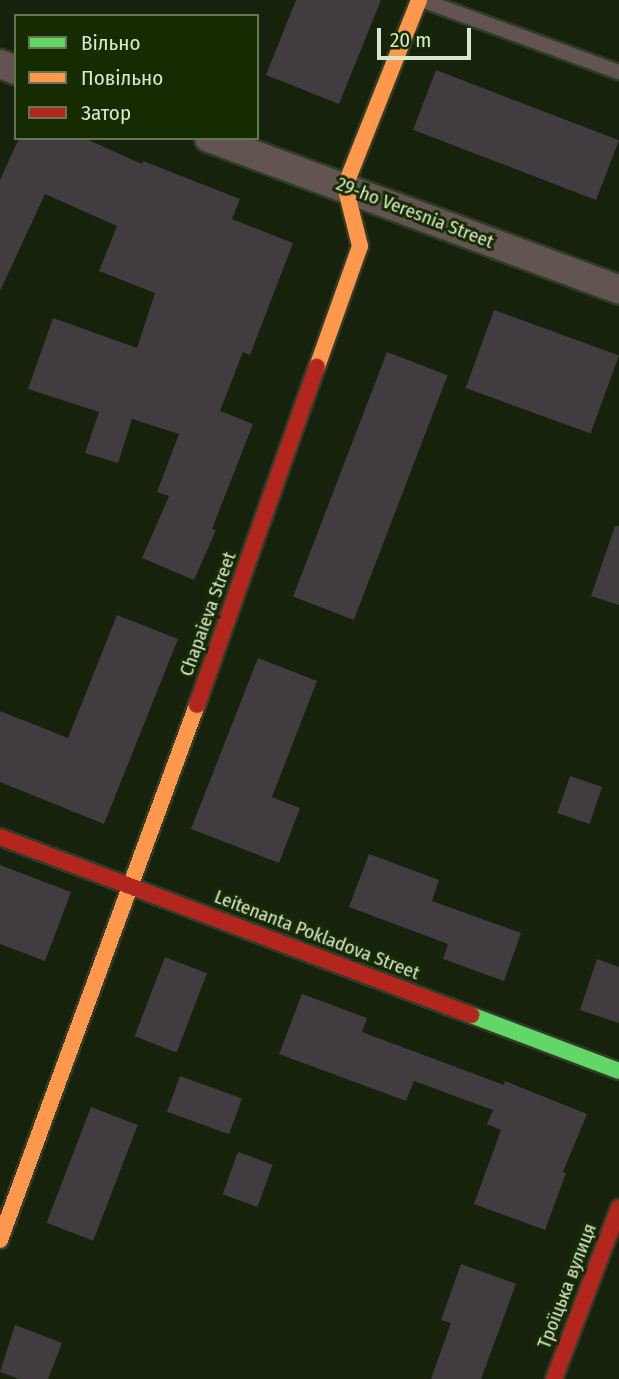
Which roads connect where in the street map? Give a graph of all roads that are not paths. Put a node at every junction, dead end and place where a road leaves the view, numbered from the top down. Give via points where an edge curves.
1 (420, 0) edge
2 (619, 72) edge
3 (215, 140) edge
4 (345, 186) junction
5 (619, 290) edge
6 (0, 837) edge
7 (132, 889) junction
8 (619, 1071) edge
9 (619, 1208) edge
10 (0, 1240) edge
11 (554, 1379) edge

1 - 2 lane
1 - 4 street
3 - 4 street, 29-ho Veresnia Street
4 - 5 street, 29-ho Veresnia Street
4 - 7 street, Chapaieva Street via 360,246
6 - 7 street, Leitenanta Pokladova Street
7 - 8 street, Leitenanta Pokladova Street
7 - 10 street, Chapaieva Street
9 - 11 street, Троїцька вулиця

